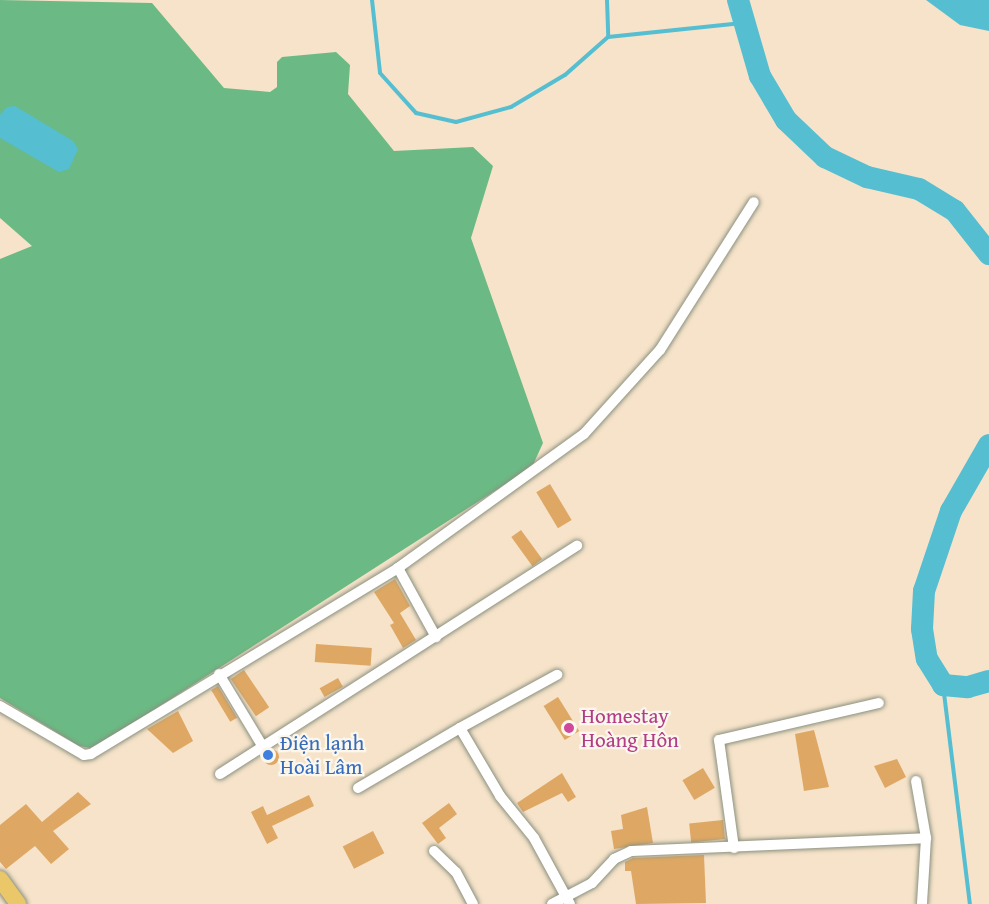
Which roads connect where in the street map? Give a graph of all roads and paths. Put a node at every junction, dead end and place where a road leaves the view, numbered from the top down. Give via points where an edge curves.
1 (754, 202) dead end
2 (577, 546) dead end
3 (398, 568) junction
4 (436, 637) junction
5 (219, 674) junction
6 (557, 675) dead end
7 (879, 703) dead end
8 (0, 706) edge
9 (460, 728) junction
10 (264, 747) junction
11 (220, 774) dead end
12 (916, 781) dead end
13 (358, 788) dead end
14 (926, 838) junction
15 (734, 848) junction
16 (434, 851) dead end
17 (0, 879) edge
18 (568, 900) edge
19 (18, 904) edge
20 (473, 904) edge
21 (552, 904) edge
22 (922, 904) edge

1 - 3 street via 660,350 584,434
2 - 4 street
3 - 4 street
3 - 5 street
4 - 10 street
5 - 8 street via 88,755
5 - 10 street
6 - 9 street
7 - 15 street via 719,740
9 - 13 street
9 - 18 street via 500,796 534,838
10 - 11 street
12 - 14 street
14 - 15 street
14 - 22 street
15 - 18 street via 631,851 614,859
16 - 20 street via 456,872
17 - 19 main road
18 - 21 street

